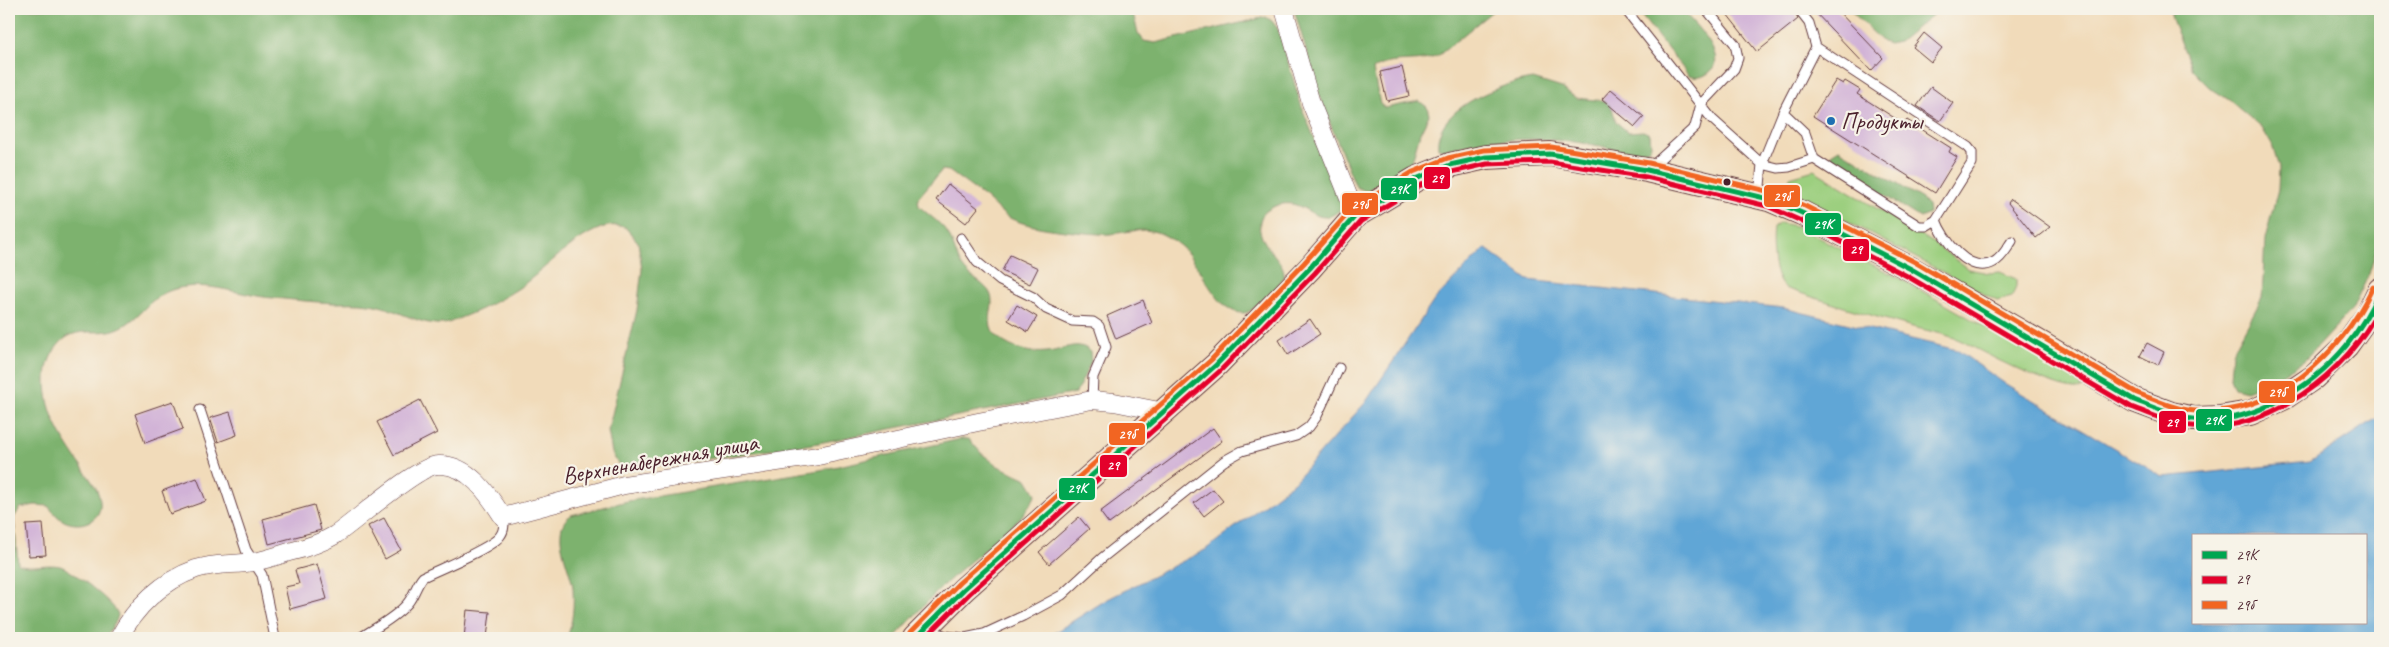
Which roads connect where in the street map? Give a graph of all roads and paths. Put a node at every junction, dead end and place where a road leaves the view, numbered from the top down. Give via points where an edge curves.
1 (1284, 9) edge
2 (1624, 9) edge
3 (1706, 9) edge
4 (1798, 9) edge
5 (1816, 47) junction
6 (1701, 104) junction
7 (1782, 112) junction
8 (1814, 160) junction
9 (1762, 164) junction
10 (1647, 170) junction
11 (1759, 197) junction
12 (1356, 215) junction
13 (1936, 220) junction
14 (961, 238) dead end
15 (2012, 241) dead end
16 (2380, 290) edge
17 (1339, 368) dead end
18 (1092, 400) junction
19 (200, 410) dead end
20 (1164, 412) junction
21 (503, 517) junction
22 (252, 562) junction
23 (919, 633) edge
24 (119, 638) edge
25 (275, 638) edge
26 (360, 638) edge

1 - 12 street via 1311,104
2 - 6 lane
3 - 6 lane via 1735,44 1738,58 1734,69
4 - 5 lane via 1809,23
5 - 7 lane
5 - 13 lane via 1972,152 1972,162
6 - 9 lane via 1712,119
6 - 10 lane via 1695,127
7 - 8 lane via 1806,133
7 - 9 lane
8 - 9 lane via 1778,168
8 - 13 lane via 1919,226
9 - 11 lane
10 - 11 main road
10 - 12 main road via 1550,154 1486,157 1450,165 1416,179
11 - 16 main road via 1785,205 1911,269 2134,400 2194,419 2250,413 2284,398 2314,378 2346,346 2368,316
12 - 20 main road via 1262,319
13 - 15 lane via 1948,244 1968,262 1993,263
14 - 18 lane via 977,262 1000,281 1072,321 1093,322 1099,326 1106,347 1092,377
17 - 23 lane via 1309,427 1296,436 1242,452 1224,461 1102,558 1062,595 984,634 965,638
18 - 20 street, Верхненабережная улица
18 - 21 street, Верхненабережная улица via 818,456 624,485
19 - 22 lane
20 - 23 main road
21 - 22 street via 489,494 464,472 436,465 422,470 326,540
21 - 26 lane via 504,527 500,536 424,577 404,608
22 - 24 street via 196,569 161,586 127,622
22 - 25 lane via 262,575

